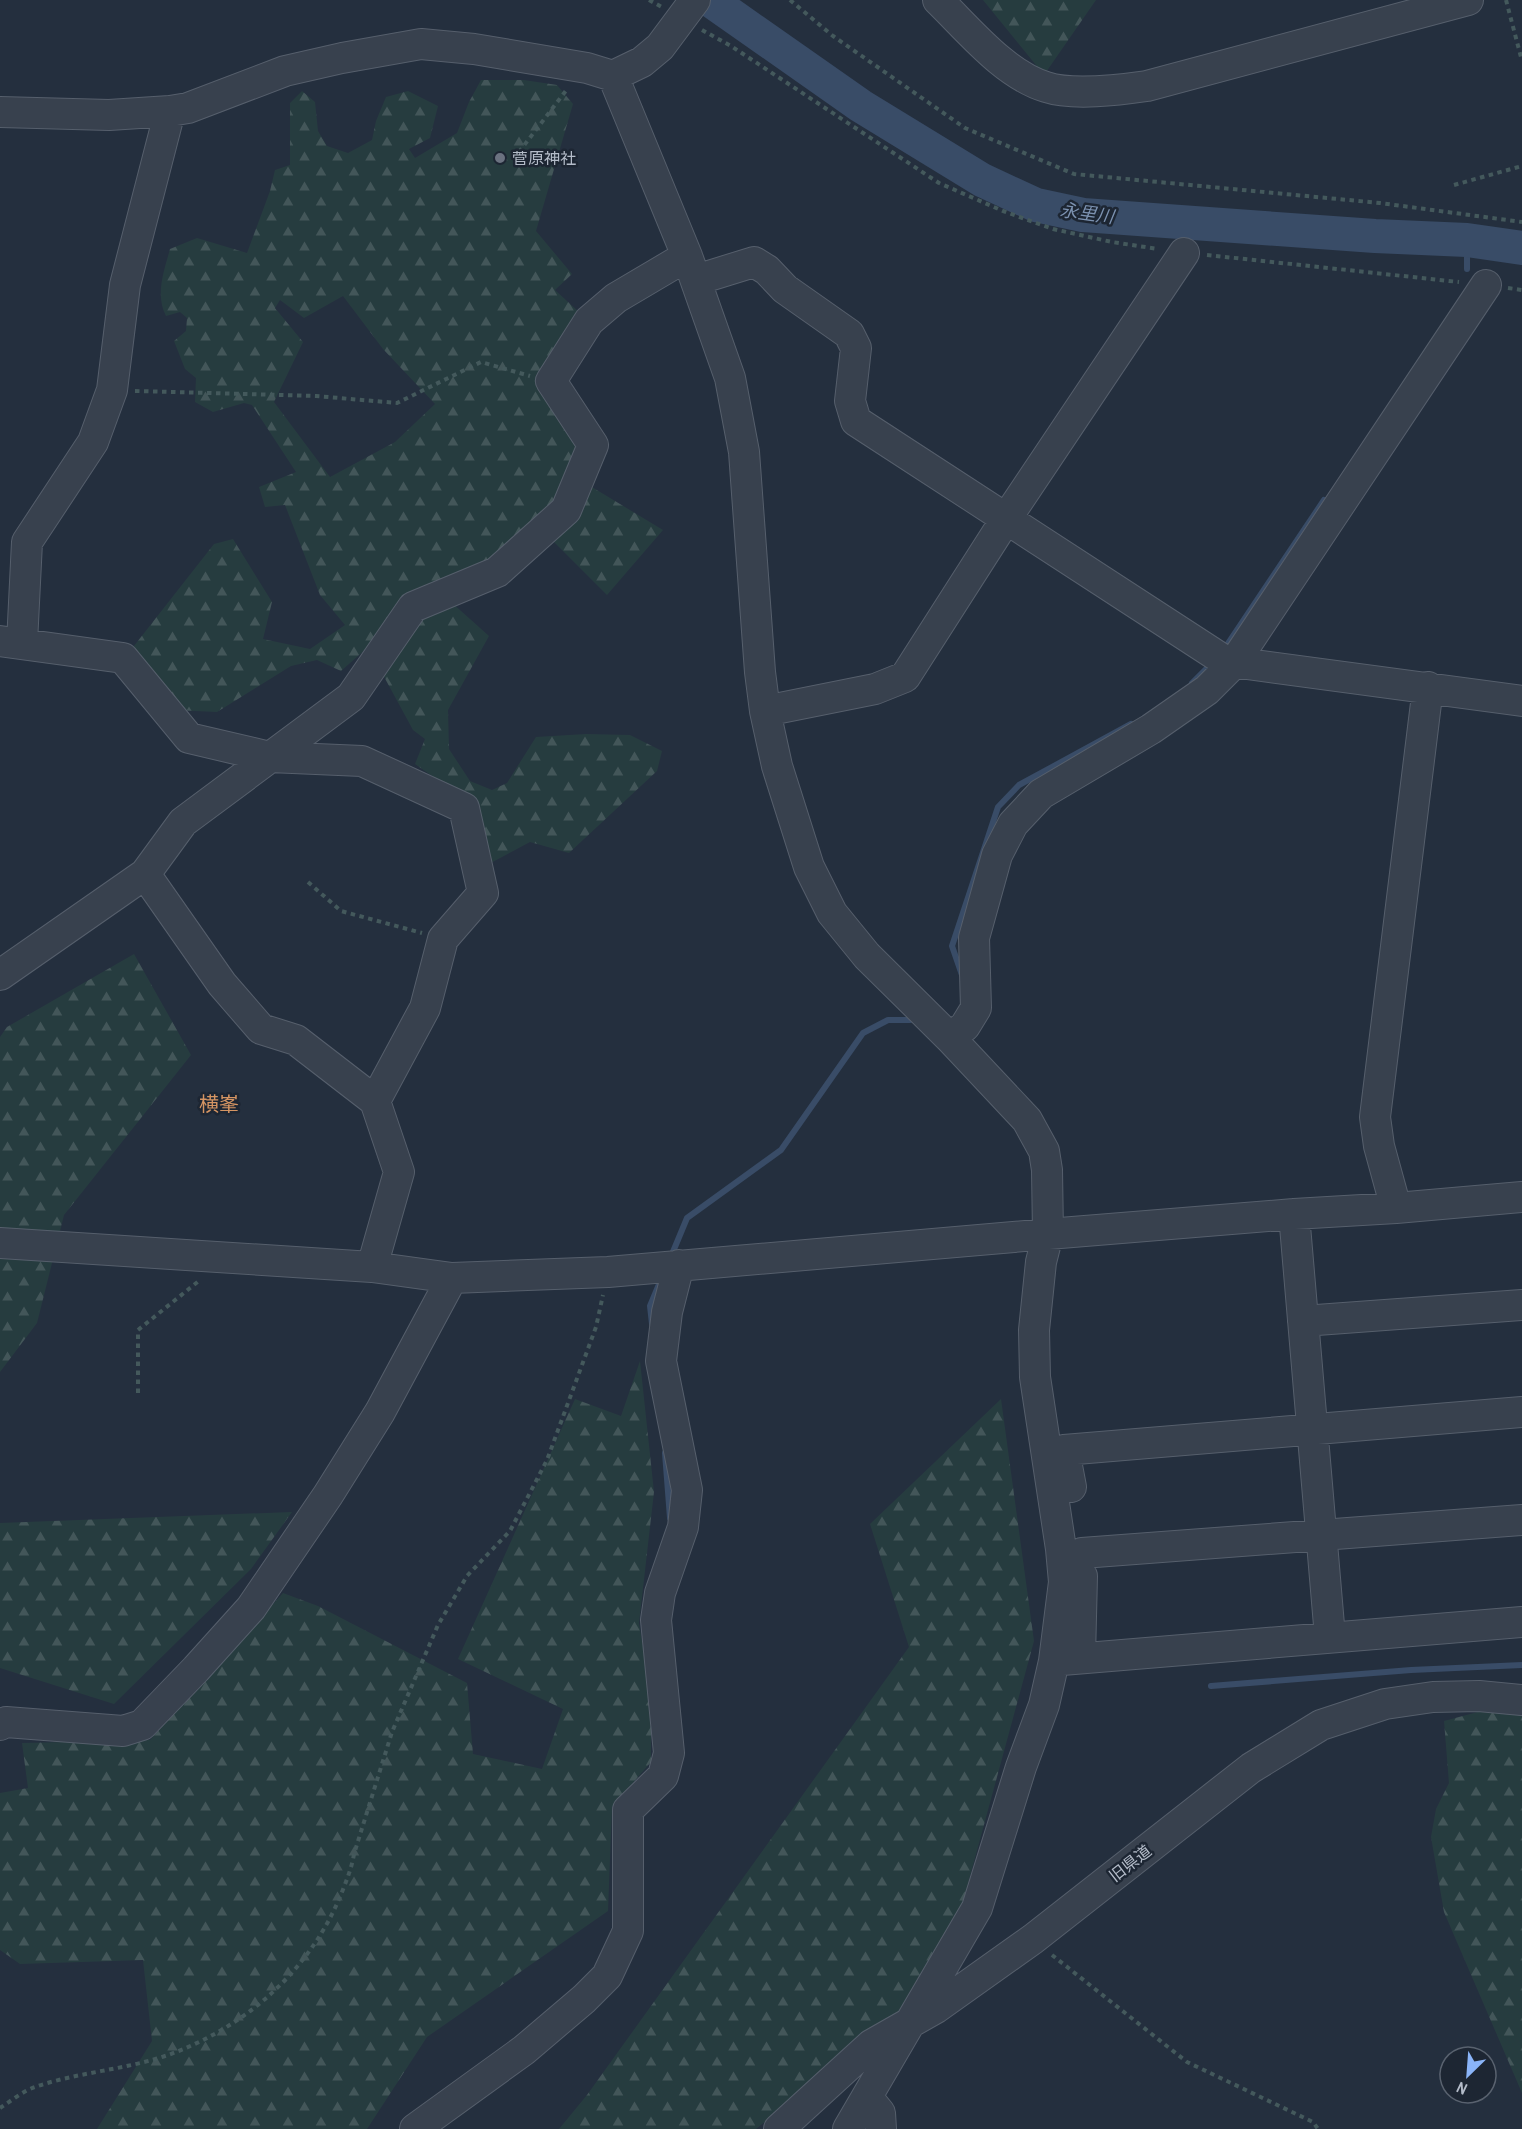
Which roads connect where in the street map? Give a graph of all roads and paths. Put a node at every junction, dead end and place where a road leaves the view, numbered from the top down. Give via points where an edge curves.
1 (649, 0) edge
2 (790, 0) edge
3 (938, 0) edge
4 (1468, 0) edge
5 (1506, 0) edge
6 (688, 10) edge
7 (1522, 61) edge
8 (613, 76) junction
9 (562, 95) dead end
10 (170, 111) junction
11 (0, 112) edge
12 (519, 152) dead end
13 (1522, 166) edge
14 (1454, 185) dead end
15 (1522, 222) edge
16 (1184, 253) junction
17 (692, 268) junction
18 (1486, 285) junction
19 (1522, 290) edge
20 (552, 381) junction
21 (112, 390) junction
22 (1006, 519) junction
23 (11, 642) edge
24 (1224, 659) junction
25 (1428, 687) junction
26 (1522, 701) edge
27 (765, 711) junction
28 (270, 757) junction
29 (145, 874) junction
30 (308, 882) dead end
31 (443, 939) junction
32 (0, 975) edge
33 (950, 1038) junction
34 (375, 1101) junction
35 (1522, 1197) edge
36 (1396, 1208) junction
37 (1294, 1214) junction
38 (1048, 1234) junction
39 (0, 1243) edge
40 (226, 1258) junction
41 (669, 1266) junction
42 (372, 1267) junction
43 (608, 1272) junction
44 (452, 1278) junction
45 (1522, 1305) edge
46 (1304, 1321) junction
47 (138, 1393) dead end
48 (1522, 1412) edge
49 (1312, 1429) junction
50 (1522, 1520) edge
51 (1321, 1535) junction
52 (1082, 1553) junction
53 (1522, 1622) edge
54 (1330, 1637) junction
55 (1067, 1659) junction
56 (1522, 1700) edge
57 (0, 1725) edge
58 (1032, 1939) junction
59 (908, 2024) junction
60 (867, 2097) junction
61 (0, 2108) edge
62 (415, 2129) edge
63 (779, 2129) edge
64 (848, 2129) edge
65 (881, 2129) edge
66 (1318, 2129) edge

1 - 6 path
2 - 15 path via 833,36 965,128 1074,174 1380,203
3 - 4 street via 1018,74 1047,88 1079,91 1147,86
5 - 7 path
6 - 8 street via 660,47 642,62
6 - 16 path via 731,46 939,183 1053,229
8 - 10 street via 474,49 421,44 285,71 188,108
8 - 17 street
9 - 12 path
10 - 11 street via 109,115
10 - 21 street via 125,285
13 - 14 path
16 - 18 path
16 - 22 street
17 - 20 street via 616,298 589,321
17 - 22 street via 754,262 849,334 856,348 850,401 856,421
17 - 27 street via 730,378 744,452
18 - 19 path
18 - 24 street
20 - 21 path via 481,362 397,403 316,396
20 - 28 street via 593,445 566,510 498,572 413,607 351,697
21 - 23 street via 93,442 27,542
22 - 24 street
22 - 27 street via 905,677 875,689
23 - 28 street via 123,658 189,738
24 - 25 street
24 - 33 street via 1207,690 1151,729 1041,794 1013,824 997,855 974,938 976,1008 965,1026
25 - 26 street
25 - 36 street via 1375,1117
27 - 33 street via 777,766 809,867 832,913 867,956
28 - 29 street via 183,822
28 - 31 street via 362,761 464,808 483,893
29 - 32 street
29 - 34 street via 222,984 261,1029 296,1040
30 - 31 path via 340,911
31 - 34 street via 424,1008
33 - 38 street via 1027,1120 1044,1151
34 - 42 street via 399,1172
35 - 36 street
36 - 37 street
37 - 38 street
37 - 46 street
38 - 41 street
38 - 55 street via 1041,1262 1035,1377 1064,1582
39 - 40 street
40 - 42 street
40 - 47 path via 138,1330
41 - 43 street
41 - 62 street via 661,1361 687,1490 683,1527 660,1593 656,1620 669,1753 663,1776 628,1810 628,1931 608,1976 584,1999 524,2050
42 - 44 street
43 - 44 street
43 - 61 path via 596,1327 547,1460 510,1531 467,1576 438,1625 392,1732 332,1918 313,1948 275,1992 223,2030 167,2055 33,2087
44 - 57 street via 380,1412 250,1608 142,1725 123,1731 6,1722
45 - 46 street
46 - 49 street
48 - 49 street
49 - 51 street
49 - 52 street via 1064,1450
50 - 51 street
51 - 52 street
51 - 54 street
52 - 55 street
53 - 54 street
54 - 55 street
55 - 59 street via 1044,1705 1021,1767 977,1908
56 - 58 street, 旧県道 via 1433,1697 1385,1704 1320,1725 1251,1768
58 - 59 street, 旧県道
58 - 66 path via 1187,2062 1312,2122
59 - 60 street
59 - 63 street, 旧県道 via 872,2045
60 - 64 street
60 - 65 street via 880,2113

